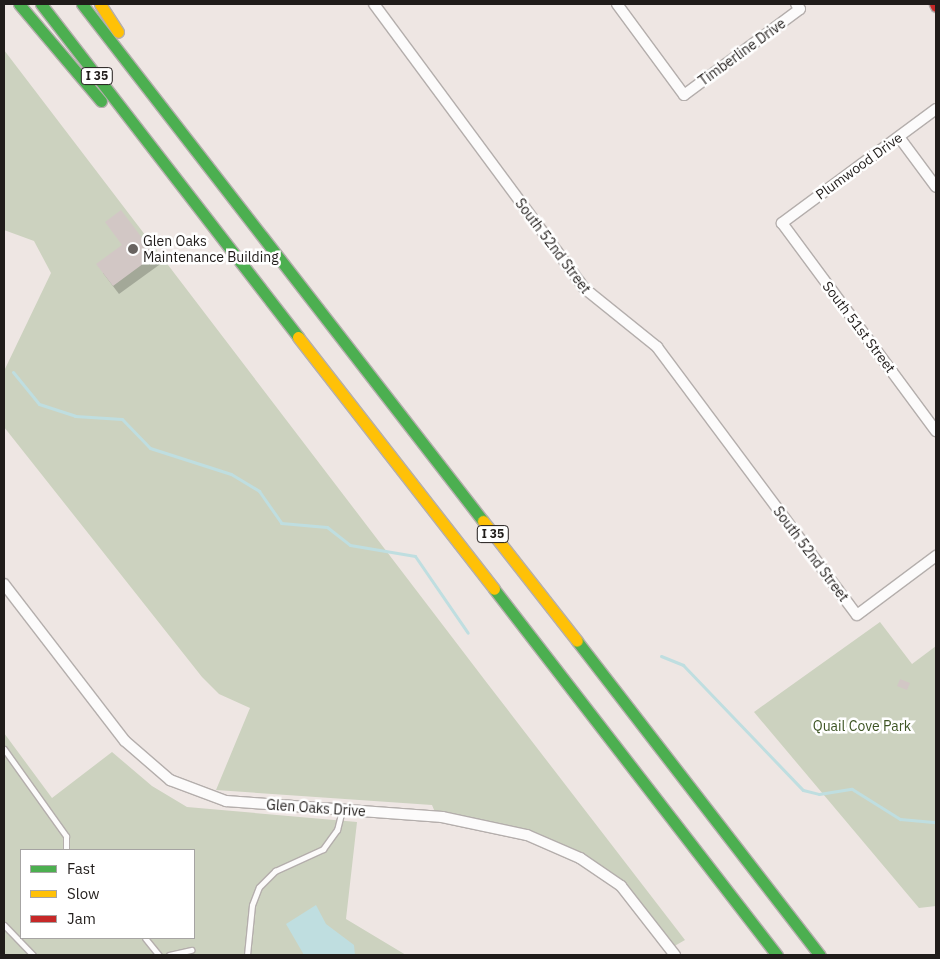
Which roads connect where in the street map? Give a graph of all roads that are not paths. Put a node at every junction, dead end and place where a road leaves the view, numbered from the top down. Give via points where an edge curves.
1 (19, 4) edge
2 (41, 4) edge
3 (82, 4) edge
4 (100, 4) edge
5 (374, 4) edge
6 (617, 4) edge
7 (798, 6) edge
8 (936, 109) edge
9 (177, 127) junction
10 (899, 136) junction
11 (153, 149) junction
12 (936, 186) edge
13 (782, 223) joint
14 (936, 431) edge
15 (936, 556) edge
16 (4, 584) edge
17 (4, 749) edge
18 (342, 810) junction
19 (66, 849) edge
20 (4, 925) edge
21 (146, 939) edge
22 (191, 950) dead end
23 (33, 955) edge
24 (159, 955) edge
25 (169, 955) edge
26 (247, 955) edge
27 (675, 955) edge
28 (777, 955) edge
29 (820, 955) edge

1 - 11 highway via 112,114
2 - 11 highway, I 35
3 - 9 highway, I 35
4 - 9 highway
5 - 15 street, South 52nd Street via 584,288 657,347 857,615
6 - 7 street, Timberline Drive via 684,95
8 - 10 street, Plumwood Drive
9 - 29 highway, I 35
10 - 12 street
10 - 13 street, Plumwood Drive
11 - 28 highway, I 35
13 - 14 street, South 51st Street
16 - 18 street, Glen Oaks Drive via 125,741 170,780 226,801
17 - 19 lane via 66,836
18 - 26 lane via 338,830 323,849 275,871 259,887 252,905
18 - 27 street, Glen Oaks Drive via 470,821 554,846 621,886
20 - 23 lane
21 - 24 lane
22 - 25 lane

